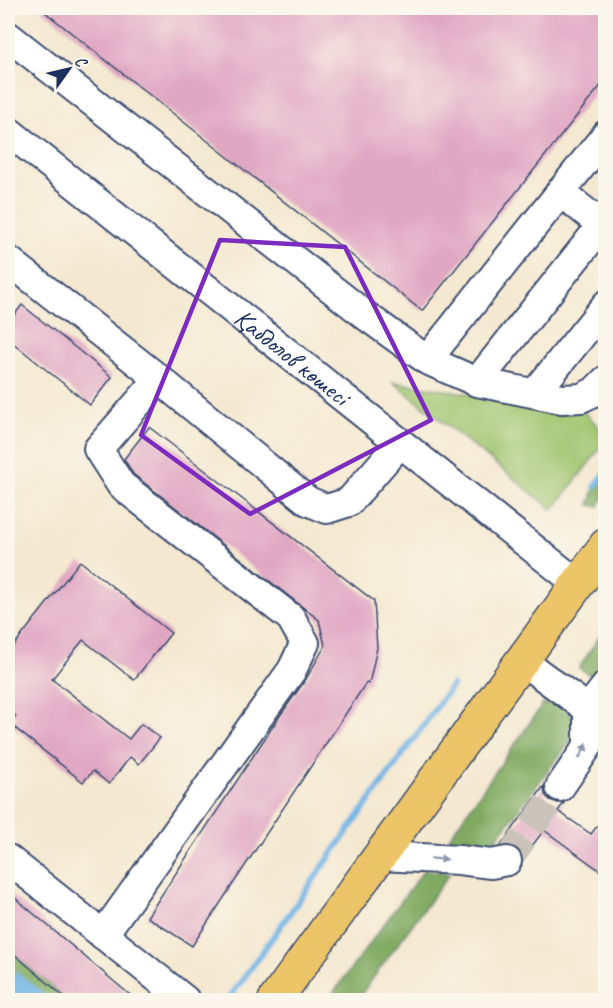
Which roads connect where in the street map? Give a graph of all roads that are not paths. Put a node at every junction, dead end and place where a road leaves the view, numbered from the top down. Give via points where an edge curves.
1 (8, 36) edge
2 (8, 130) edge
3 (606, 135) edge
4 (560, 192) junction
5 (604, 224) edge
6 (8, 260) edge
7 (606, 305) edge
8 (427, 360) junction
9 (159, 379) junction
10 (606, 380) edge
11 (477, 382) junction
12 (535, 393) junction
13 (400, 443) junction
14 (606, 545) edge
15 (578, 584) junction
16 (522, 662) junction
17 (606, 686) edge
18 (588, 709) junction
19 (560, 787) tunnel mouth
20 (381, 856) junction
21 (8, 859) edge
22 (507, 861) dead end
23 (103, 935) junction
24 (185, 1000) edge
25 (274, 1000) edge

1 - 8 street
2 - 13 street, Қабдолов көшесі
3 - 4 street
4 - 5 street
4 - 8 street
5 - 11 street
6 - 9 street
7 - 12 street
8 - 11 street
9 - 13 street via 308,501 327,509 349,502
9 - 23 street via 98,449 121,485 291,618 305,643 292,670
10 - 12 street via 581,398 562,399
11 - 12 street
13 - 15 street, Қабдолов көшесі
14 - 15 main road
15 - 16 main road
16 - 18 street
16 - 20 main road
17 - 18 street
19 -> 18 street via 588,746
20 -> 22 street via 492,864
20 - 25 main road
21 - 23 street
23 - 24 street

